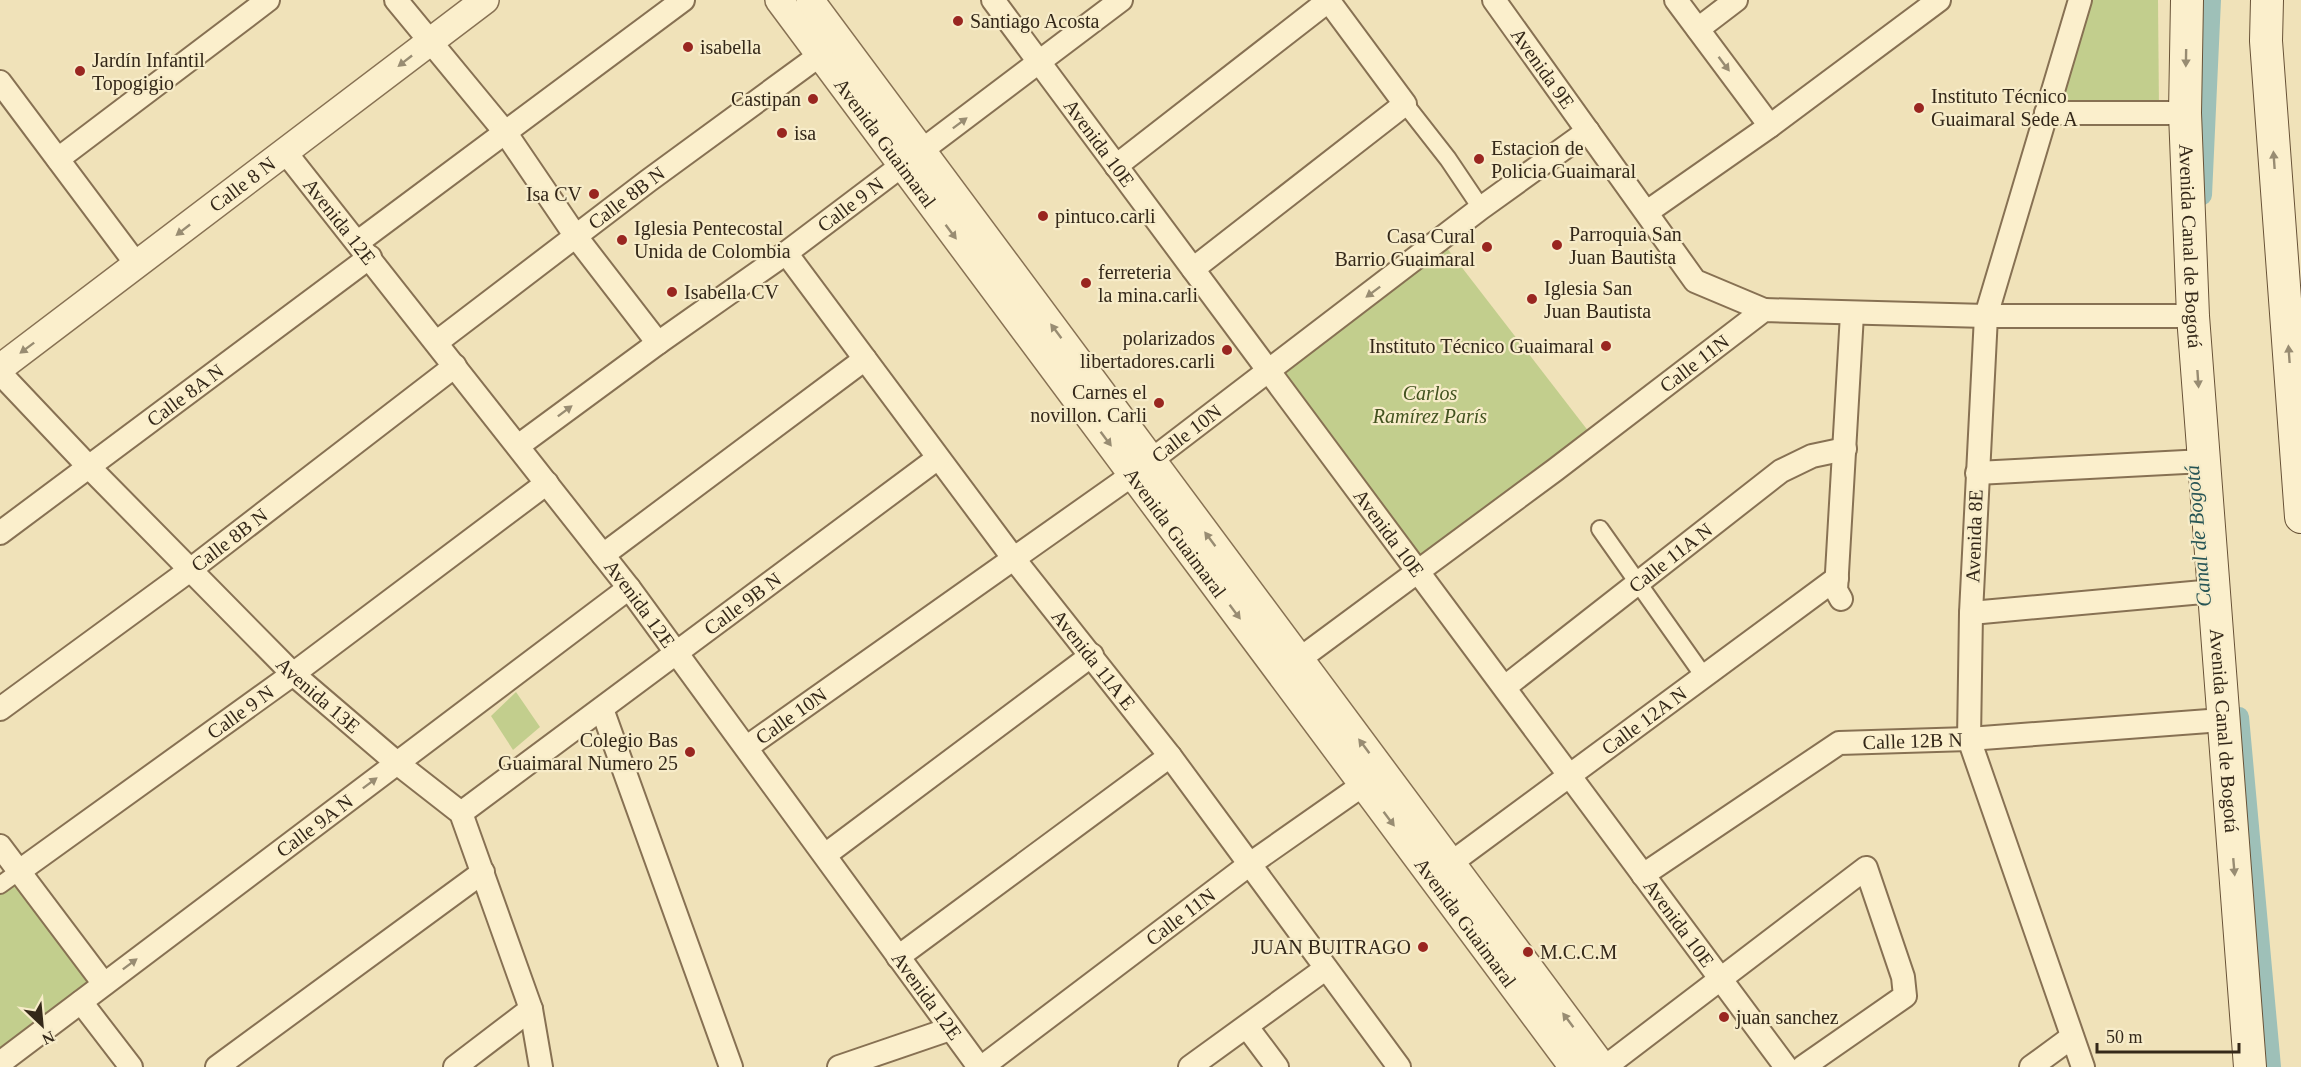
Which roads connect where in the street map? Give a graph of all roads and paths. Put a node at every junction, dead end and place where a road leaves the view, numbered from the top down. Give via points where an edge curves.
1 (268, 0) edge
2 (396, 0) edge
3 (485, 0) edge
4 (683, 0) edge
5 (779, 0) edge
6 (810, 0) edge
7 (993, 0) edge
8 (1121, 0) edge
9 (1494, 0) edge
10 (1676, 0) edge
11 (1736, 0) edge
12 (1940, 0) edge
13 (2080, 0) edge
14 (2187, 0) edge
15 (2267, 0) edge
16 (1328, 1) edge
17 (1698, 29) junction
18 (429, 42) junction
19 (820, 55) junction
20 (1039, 62) junction
21 (0, 82) edge
22 (1405, 104) junction
23 (2046, 113) junction
24 (2185, 113) junction
25 (1770, 126) junction
26 (1588, 131) junction
27 (505, 132) junction
28 (286, 153) junction
29 (58, 159) junction
30 (912, 159) junction
31 (1116, 166) junction
32 (1481, 208) junction
33 (1647, 212) junction
34 (577, 237) junction
35 (364, 249) junction
36 (786, 253) junction
37 (137, 265) junction
38 (1193, 269) junction
39 (1764, 310) junction
40 (1852, 314) junction
41 (1986, 316) junction
42 (2193, 316) junction
43 (437, 342) junction
44 (658, 343) junction
45 (865, 359) junction
46 (455, 366) junction
47 (0, 368) edge
48 (1269, 371) junction
49 (0, 373) edge
50 (518, 446) junction
51 (1845, 448) junction
52 (938, 458) junction
53 (2204, 461) junction
54 (89, 467) junction
55 (1142, 467) junction
56 (1977, 473) junction
57 (547, 483) junction
58 (2301, 518) edge
59 (1600, 529) dead end
60 (0, 533) edge
61 (603, 555) junction
62 (1014, 559) junction
63 (190, 570) junction
64 (1418, 572) junction
65 (1639, 583) junction
66 (629, 588) junction
67 (2214, 591) junction
68 (1971, 613) junction
69 (677, 653) junction
70 (1092, 655) junction
71 (1290, 666) junction
72 (293, 674) junction
73 (1704, 675) junction
74 (1505, 687) junction
75 (0, 709) edge
76 (602, 709) junction
77 (2222, 720) junction
78 (1969, 739) junction
79 (747, 747) junction
80 (1170, 756) junction
81 (397, 763) junction
82 (1569, 775) junction
83 (1373, 778) junction
84 (461, 813) junction
85 (0, 846) edge
86 (825, 855) junction
87 (1250, 864) junction
88 (1451, 864) junction
89 (18, 872) junction
90 (483, 872) junction
91 (1644, 875) junction
92 (0, 885) edge
93 (898, 957) junction
94 (1325, 969) junction
95 (1721, 978) junction
96 (104, 984) junction
97 (81, 1002) junction
98 (531, 1009) junction
99 (1246, 1027) junction
100 (950, 1029) junction
101 (2072, 1037) junction
102 (246, 1059) edge
103 (0, 1063) edge
104 (131, 1067) edge
105 (217, 1067) edge
106 (455, 1067) edge
107 (541, 1067) edge
108 (731, 1067) edge
109 (839, 1067) edge
110 (980, 1067) edge
111 (1190, 1067) edge
112 (1277, 1067) edge
113 (1399, 1067) edge
114 (1573, 1067) edge
115 (1604, 1067) edge
116 (1786, 1067) edge
117 (1803, 1067) edge
118 (2031, 1067) edge
119 (2083, 1067) edge
120 (2250, 1067) edge

1 - 29 street
2 - 18 street
3 - 18 street, Calle 8 N
4 - 27 street, Calle 8A N
5 - 19 street, Avenida Guaimaral
6 - 30 street, Avenida Guaimaral
7 - 20 street, Avenida 10E
8 - 20 street, Calle 9 N
9 - 26 street, Avenida 9E
10 - 17 street
11 - 17 street
12 - 25 street
13 - 23 street, Avenida 8E
14 -> 24 main road, Avenida Canal de Bogotá
58 -> 15 main road via 2265,41
16 - 22 street
16 - 31 street
17 -> 25 street
18 - 27 street
18 -> 28 street, Calle 8 N
19 - 30 street, Avenida Guaimaral
19 - 34 street, Calle 8B N
30 -> 20 street, Calle 9 N
20 - 31 street, Avenida 10E
21 - 29 street
22 - 32 street
22 - 38 street
23 - 24 street
23 - 41 street, Avenida 8E
24 - 42 main road, Avenida Canal de Bogotá
25 - 33 street
26 - 32 street, Calle 10N
26 - 33 street, Avenida 9E
27 - 34 street
27 - 35 street, Calle 8A N
28 - 35 street, Avenida 12E
28 -> 37 street, Calle 8 N
29 - 37 street
30 - 36 street, Calle 9 N
30 - 55 street, Avenida Guaimaral
31 - 38 street, Avenida 10E
32 -> 48 street, Calle 10N
33 - 39 street, Avenida 9E via 1695,281
34 - 43 street, Calle 8B N
34 - 44 street
35 - 43 street, Avenida 12E
35 - 54 street, Calle 8A N
36 - 44 street, Calle 9 N
36 - 45 street, Avenida 11A E
37 -> 47 street, Calle 8 N
38 - 48 street, Avenida 10E
39 - 40 street
39 - 64 street, Calle 11N
40 - 41 street
40 - 51 street
41 - 42 street
41 - 56 street, Avenida 8E
42 -> 53 main road, Avenida Canal de Bogotá
43 - 46 street, Avenida 12E
50 -> 44 street, Calle 9 N
45 - 52 street, Avenida 11A E
45 - 61 street
46 - 50 street, Avenida 12E
46 - 63 street, Calle 8B N
48 - 55 street, Calle 10N
48 - 64 street, Avenida 10E
49 - 54 street, Avenida 13E
50 - 57 street, Avenida 12E
51 - 65 street, Calle 11A N via 1812,456 1781,471
51 - 73 street, Calle 12A N via 1839,589
52 - 62 street, Avenida 11A E
52 - 69 street, Calle 9B N
53 - 56 street
53 - 67 main road, Avenida Canal de Bogotá
54 - 60 street, Calle 8A N
54 - 63 street, Avenida 13E
55 - 62 street, Calle 10N
55 - 71 street, Avenida Guaimaral
56 - 68 street, Avenida 8E
57 - 61 street, Avenida 12E
57 - 72 street, Calle 9 N
59 - 65 street
61 - 66 street, Avenida 12E
62 - 70 street, Avenida 11A E
62 - 79 street, Calle 10N
63 - 72 street, Avenida 13E
63 - 75 street, Calle 8B N
64 - 71 street, Calle 11N
64 - 74 street, Avenida 10E
65 - 73 street
65 - 74 street, Calle 11A N
66 - 69 street, Avenida 12E
66 - 81 street, Calle 9A N
67 - 68 street
67 - 77 main road, Avenida Canal de Bogotá
68 - 78 street, Avenida 8E
69 - 76 street, Calle 9B N
69 - 79 street, Avenida 12E
70 - 80 street, Avenida 11A E
70 - 86 street
71 - 83 street, Avenida Guaimaral
72 - 81 street, Avenida 13E
72 - 89 street, Calle 9 N
73 - 82 street, Calle 12A N
74 - 82 street, Avenida 10E
76 - 84 street, Calle 9B N
76 - 108 street
77 - 78 street, Calle 12B N
77 -> 120 main road, Avenida Canal de Bogotá
78 - 91 street, Calle 12B N via 1839,743
78 - 101 street, Avenida 8E
79 - 86 street, Avenida 12E
80 - 87 street, Avenida 11A E
80 - 93 street
81 - 84 street, Avenida 13E
96 -> 81 street, Calle 9A N
82 - 88 street, Calle 12A N
82 - 91 street, Avenida 10E
83 - 87 street, Calle 11N
83 - 88 street, Avenida Guaimaral
83 -> 114 street, Avenida Guaimaral
84 - 90 street
85 - 89 street
86 - 93 street, Avenida 12E
87 - 94 street, Avenida 11A E
87 - 110 street, Calle 11N
115 -> 88 street, Avenida Guaimaral
89 - 92 street
89 - 96 street
90 - 98 street
90 - 102 street
91 - 95 street, Avenida 10E
93 - 100 street, Avenida 12E
94 - 99 street
94 - 113 street, Avenida 11A E
95 - 115 street
95 - 116 street, Avenida 10E
95 - 117 street via 1866,868 1903,977 1905,996
96 - 97 street, Calle 9A N
97 - 103 street, Calle 9A N
97 - 104 street
98 - 106 street
98 - 107 street
99 - 111 street
99 - 112 street
100 - 109 street
100 - 110 street, Avenida 12E
101 - 118 street
101 - 119 street, Avenida 8E
102 - 105 street

